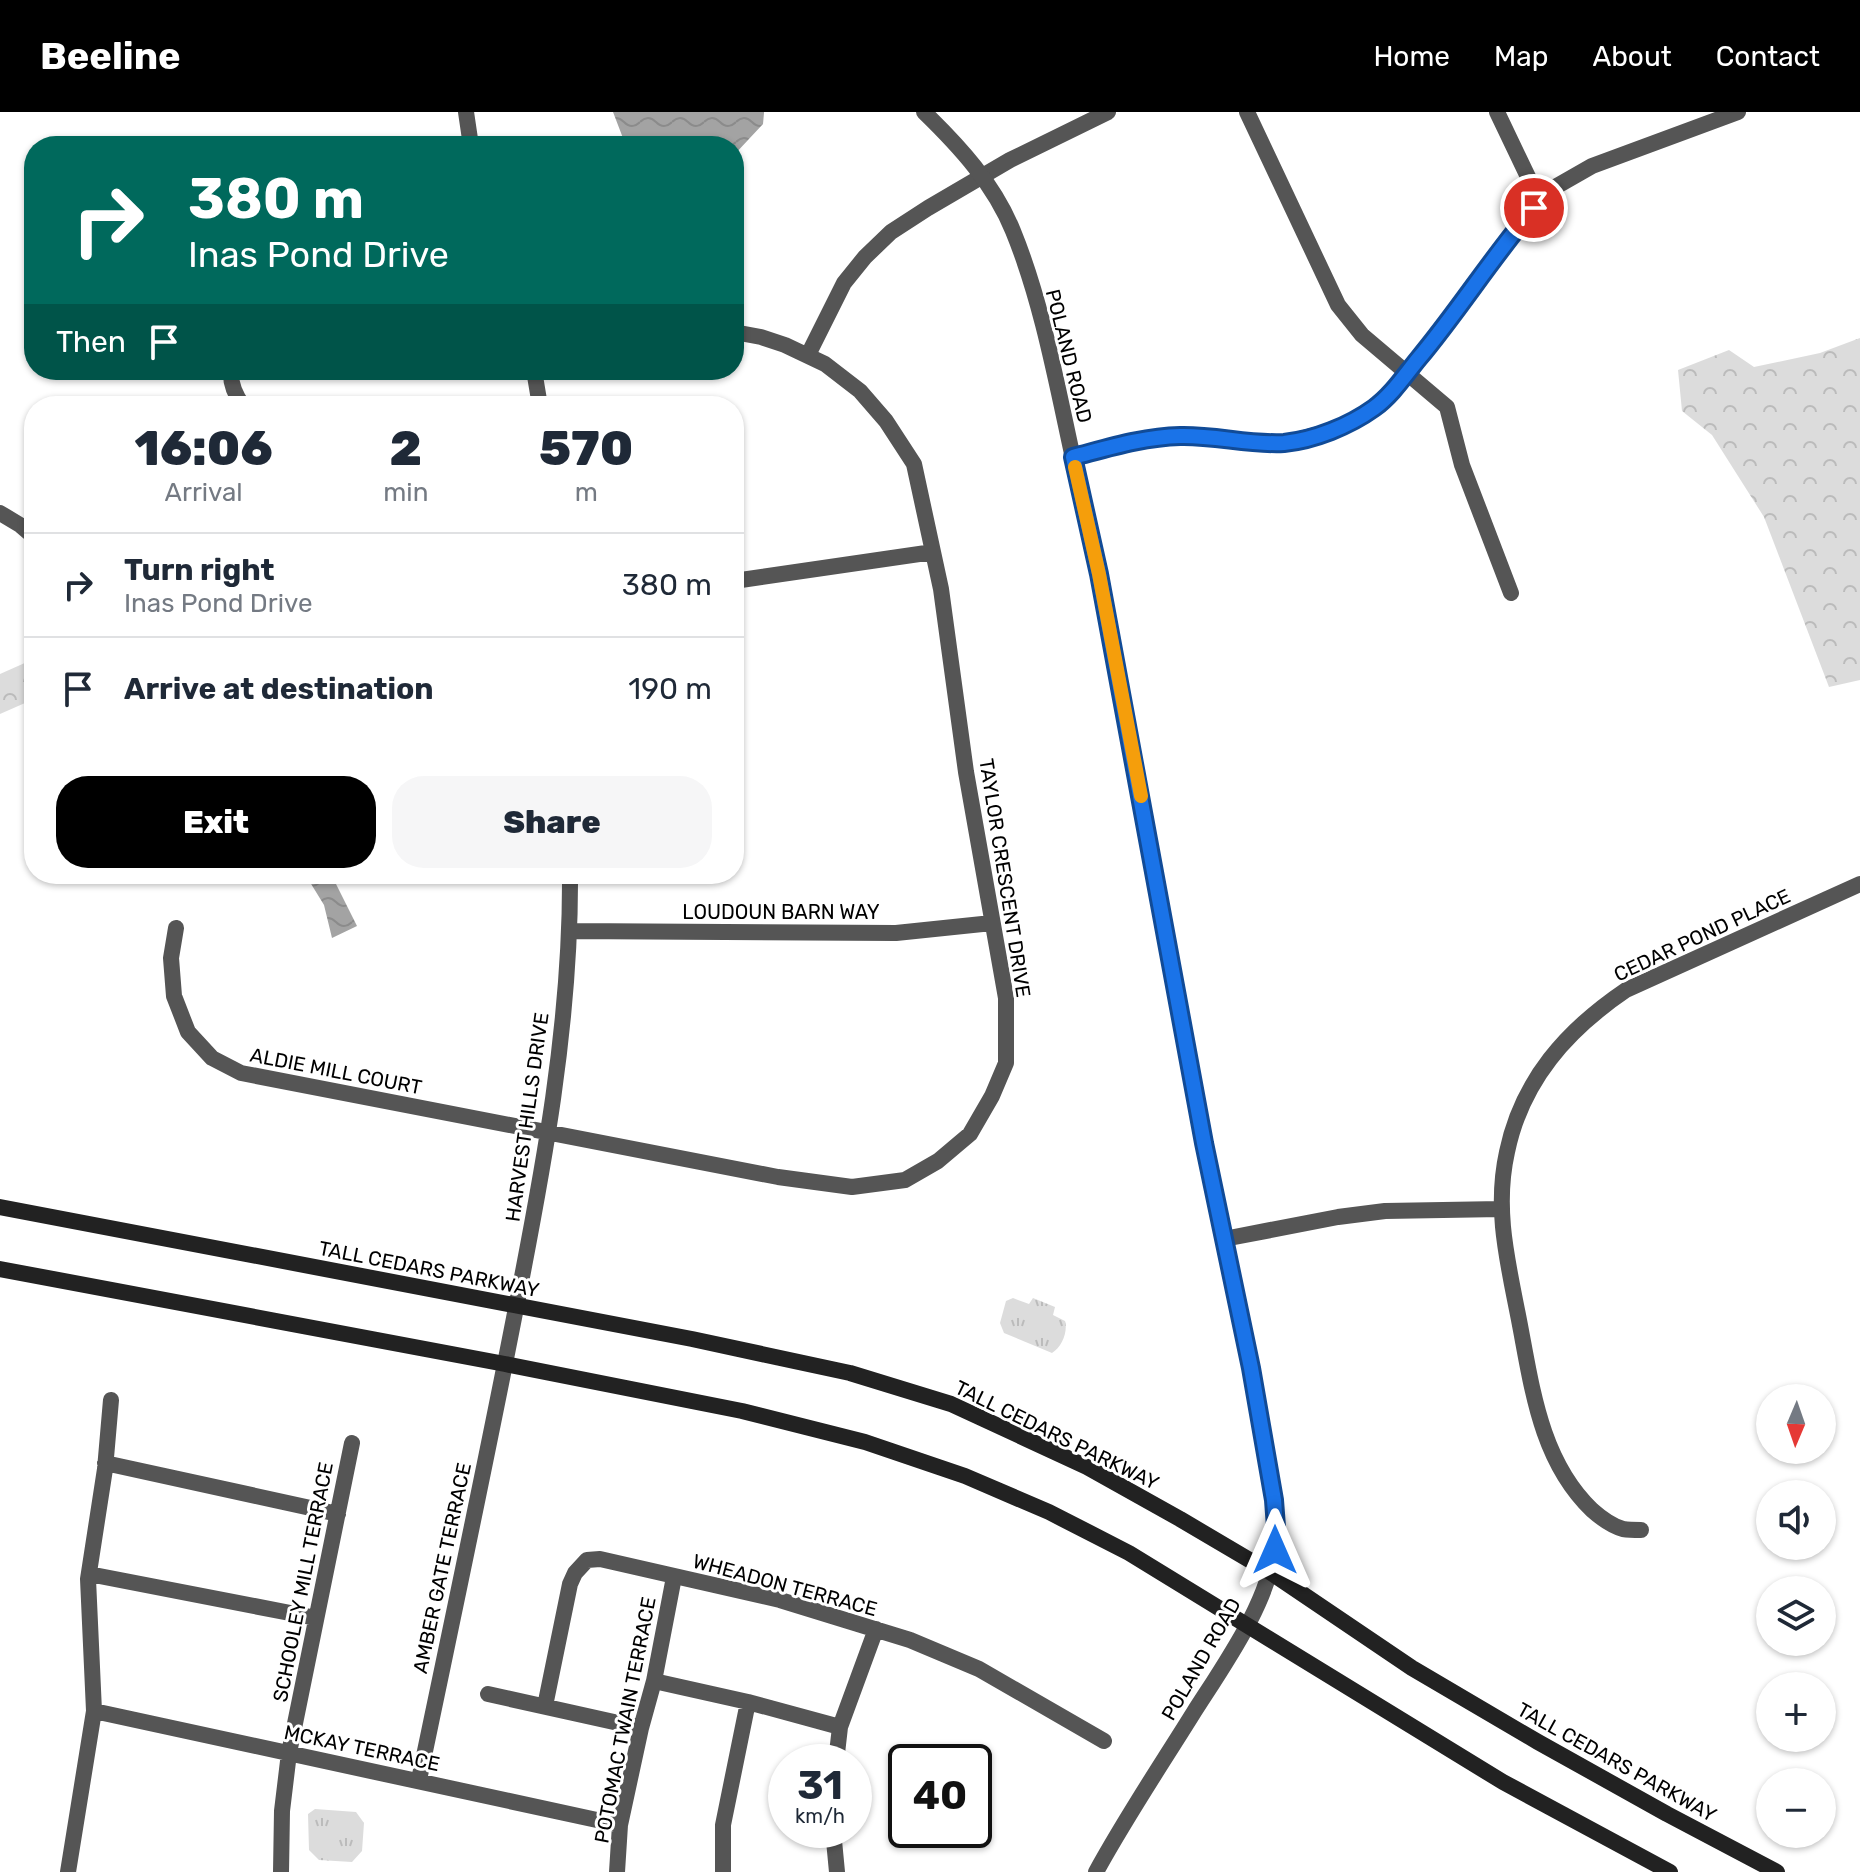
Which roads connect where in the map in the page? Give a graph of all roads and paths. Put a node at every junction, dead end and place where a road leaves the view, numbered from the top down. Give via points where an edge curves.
1 (466, 112) edge
2 (924, 112) edge
3 (1108, 112) edge
4 (1247, 112) edge
5 (1497, 112) edge
6 (1738, 112) edge
7 (470, 136) edge
8 (982, 176) junction
9 (1540, 202) junction
10 (744, 334) edge
11 (808, 355) junction
12 (1407, 373) junction
13 (1073, 457) junction
14 (0, 513) edge
15 (24, 528) edge
16 (933, 552) junction
17 (744, 580) edge
18 (1511, 593) dead end
19 (570, 884) edge
20 (1860, 884) edge
21 (992, 923) junction
22 (176, 928) dead end
23 (570, 931) junction
24 (549, 1132) junction
25 (0, 1207) edge
26 (1501, 1209) junction
27 (1224, 1239) junction
28 (0, 1269) edge
29 (516, 1306) junction
30 (505, 1364) junction
31 (111, 1400) dead end
32 (352, 1443) dead end
33 (105, 1463) junction
34 (338, 1514) junction
35 (1641, 1530) dead end
36 (1270, 1572) junction
37 (89, 1574) junction
38 (674, 1577) junction
39 (316, 1618) junction
40 (1247, 1626) junction
41 (876, 1629) junction
42 (654, 1681) junction
43 (488, 1694) dead end
44 (748, 1702) junction
45 (545, 1706) junction
46 (94, 1711) junction
47 (840, 1727) junction
48 (641, 1728) junction
49 (1104, 1741) dead end
50 (838, 1744) edge
51 (289, 1753) junction
52 (419, 1780) junction
53 (620, 1825) junction
54 (835, 1848) edge
55 (68, 1872) edge
56 (281, 1872) edge
57 (617, 1872) edge
58 (723, 1872) edge
59 (837, 1872) edge
60 (1096, 1872) edge
61 (1670, 1872) edge
62 (1777, 1872) edge

1 - 7 street
2 - 8 street, POLAND ROAD
3 - 8 street
4 - 12 street via 1338,305 1362,335
5 - 9 street
6 - 9 street via 1592,166
8 - 11 street via 891,232 865,257 844,283
8 - 13 street, POLAND ROAD via 1012,229 1031,283
9 - 12 street
10 - 11 street, TAYLOR CRESCENT DRIVE
11 - 16 street, TAYLOR CRESCENT DRIVE via 860,391 914,464
12 - 13 street via 1376,407 1303,439 1260,443 1194,436 1149,438
12 - 18 street via 1447,407 1462,465
13 - 27 street, POLAND ROAD
14 - 15 street
16 - 17 street
16 - 21 street, TAYLOR CRESCENT DRIVE
19 - 23 street, HARVEST HILLS DRIVE
20 - 26 street, CEDAR POND PLACE via 1626,990 1572,1032 1531,1087 1517,1118 1507,1151
21 - 23 street, LOUDOUN BARN WAY via 896,933
21 - 24 street, TAYLOR CRESCENT DRIVE via 1006,998 1006,1063 970,1134 905,1180 852,1187
22 - 24 street, ALDIE MILL COURT via 171,958 174,996 188,1032 212,1058 241,1073
23 - 24 street, HARVEST HILLS DRIVE
24 - 29 street, HARVEST HILLS DRIVE
25 - 29 main road, TALL CEDARS PARKWAY
26 - 27 street via 1385,1211
26 - 35 street, CEDAR POND PLACE via 1545,1436 1579,1497 1621,1529
27 - 36 street, POLAND ROAD via 1274,1500
28 - 30 main road
29 - 30 street, HARVEST HILLS DRIVE
29 - 36 main road, TALL CEDARS PARKWAY via 850,1373 951,1404 1087,1467
30 - 40 main road via 742,1411 865,1442 965,1476 1129,1553
30 - 52 street, AMBER GATE TERRACE
31 - 33 street
32 - 34 street, SCHOOLEY MILL TERRACE
33 - 34 street
33 - 37 street
34 - 39 street, SCHOOLEY MILL TERRACE
36 - 40 street, POLAND ROAD
36 - 62 main road, TALL CEDARS PARKWAY via 1412,1668
37 - 39 street
37 - 46 street
38 - 41 street, WHEADON TERRACE via 780,1600
38 - 42 street, POTOMAC TWAIN TERRACE
38 - 45 street, WHEADON TERRACE via 587,1560 570,1584
39 - 51 street, SCHOOLEY MILL TERRACE
40 - 60 street, POLAND ROAD
40 - 61 main road via 1503,1782
41 - 47 street
41 - 49 street, WHEADON TERRACE via 979,1669
42 - 44 street
42 - 48 street, POTOMAC TWAIN TERRACE
43 - 45 street
44 - 47 street
44 - 58 street via 723,1825
45 - 48 street
46 - 51 street, MCKAY TERRACE
46 - 55 street
47 - 50 street
48 - 53 street, POTOMAC TWAIN TERRACE
51 - 52 street, MCKAY TERRACE
51 - 56 street, SCHOOLEY MILL TERRACE
52 - 53 street, MCKAY TERRACE
53 - 57 street, POTOMAC TWAIN TERRACE
54 - 59 street

